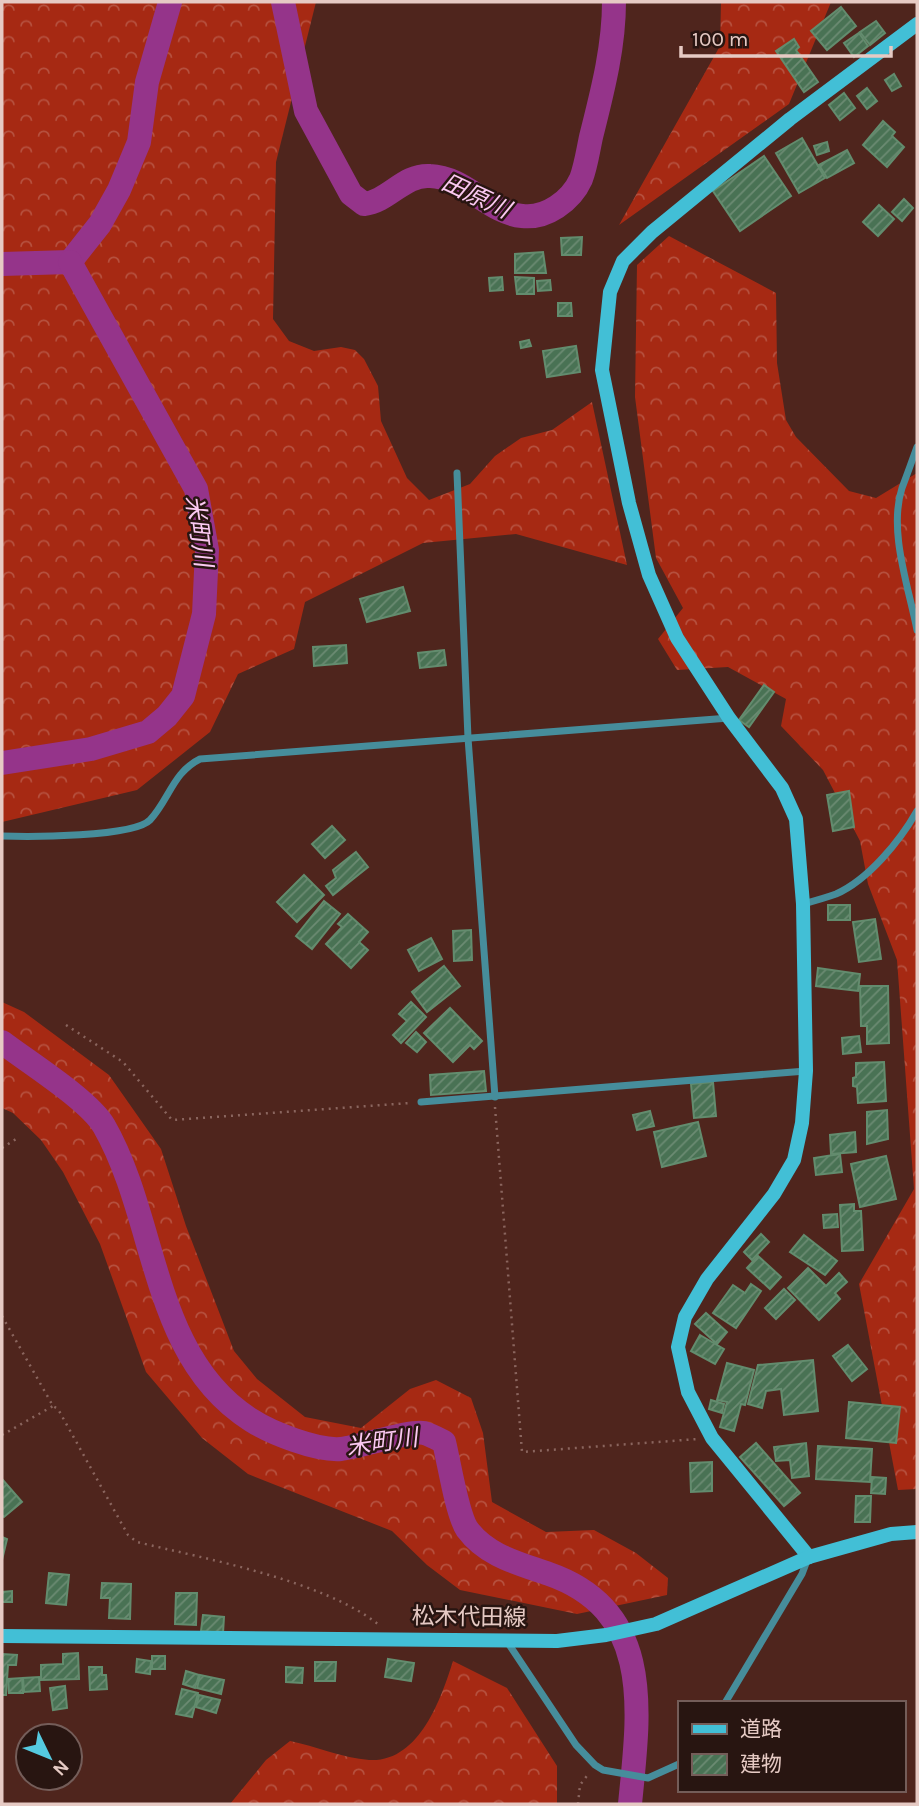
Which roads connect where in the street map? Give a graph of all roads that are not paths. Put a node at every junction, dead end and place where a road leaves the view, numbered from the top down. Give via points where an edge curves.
1 (917, 24) edge
2 (917, 447) edge
3 (457, 473) dead end
4 (917, 630) edge
5 (729, 718) junction
6 (468, 738) junction
7 (917, 811) edge
8 (2, 836) edge
9 (803, 904) junction
10 (806, 1070) junction
11 (495, 1097) junction
12 (421, 1102) road end
13 (917, 1532) edge
14 (808, 1557) junction
15 (2, 1636) edge
16 (505, 1639) junction
17 (726, 1701) edge
18 (678, 1764) edge

1 - 5 street via 790,119 652,232 623,261 610,292 602,370 649,575 677,638
2 - 4 street via 903,486 898,523
3 - 6 street
5 - 6 street
5 - 9 street via 782,788 796,819
6 - 8 street via 200,759 181,772 153,816 140,826 56,837
6 - 11 street
7 - 9 street via 863,876 838,893
9 - 10 street
10 - 11 street
10 - 14 street via 794,1160 774,1194 708,1279 685,1317 678,1347 688,1392 712,1438
11 - 12 street
13 - 14 street, 松木代田線 via 891,1534
14 - 16 street, 松木代田線 via 656,1624 557,1641
14 - 17 street
15 - 16 street, 松木代田線
16 - 18 street via 594,1765 648,1778

